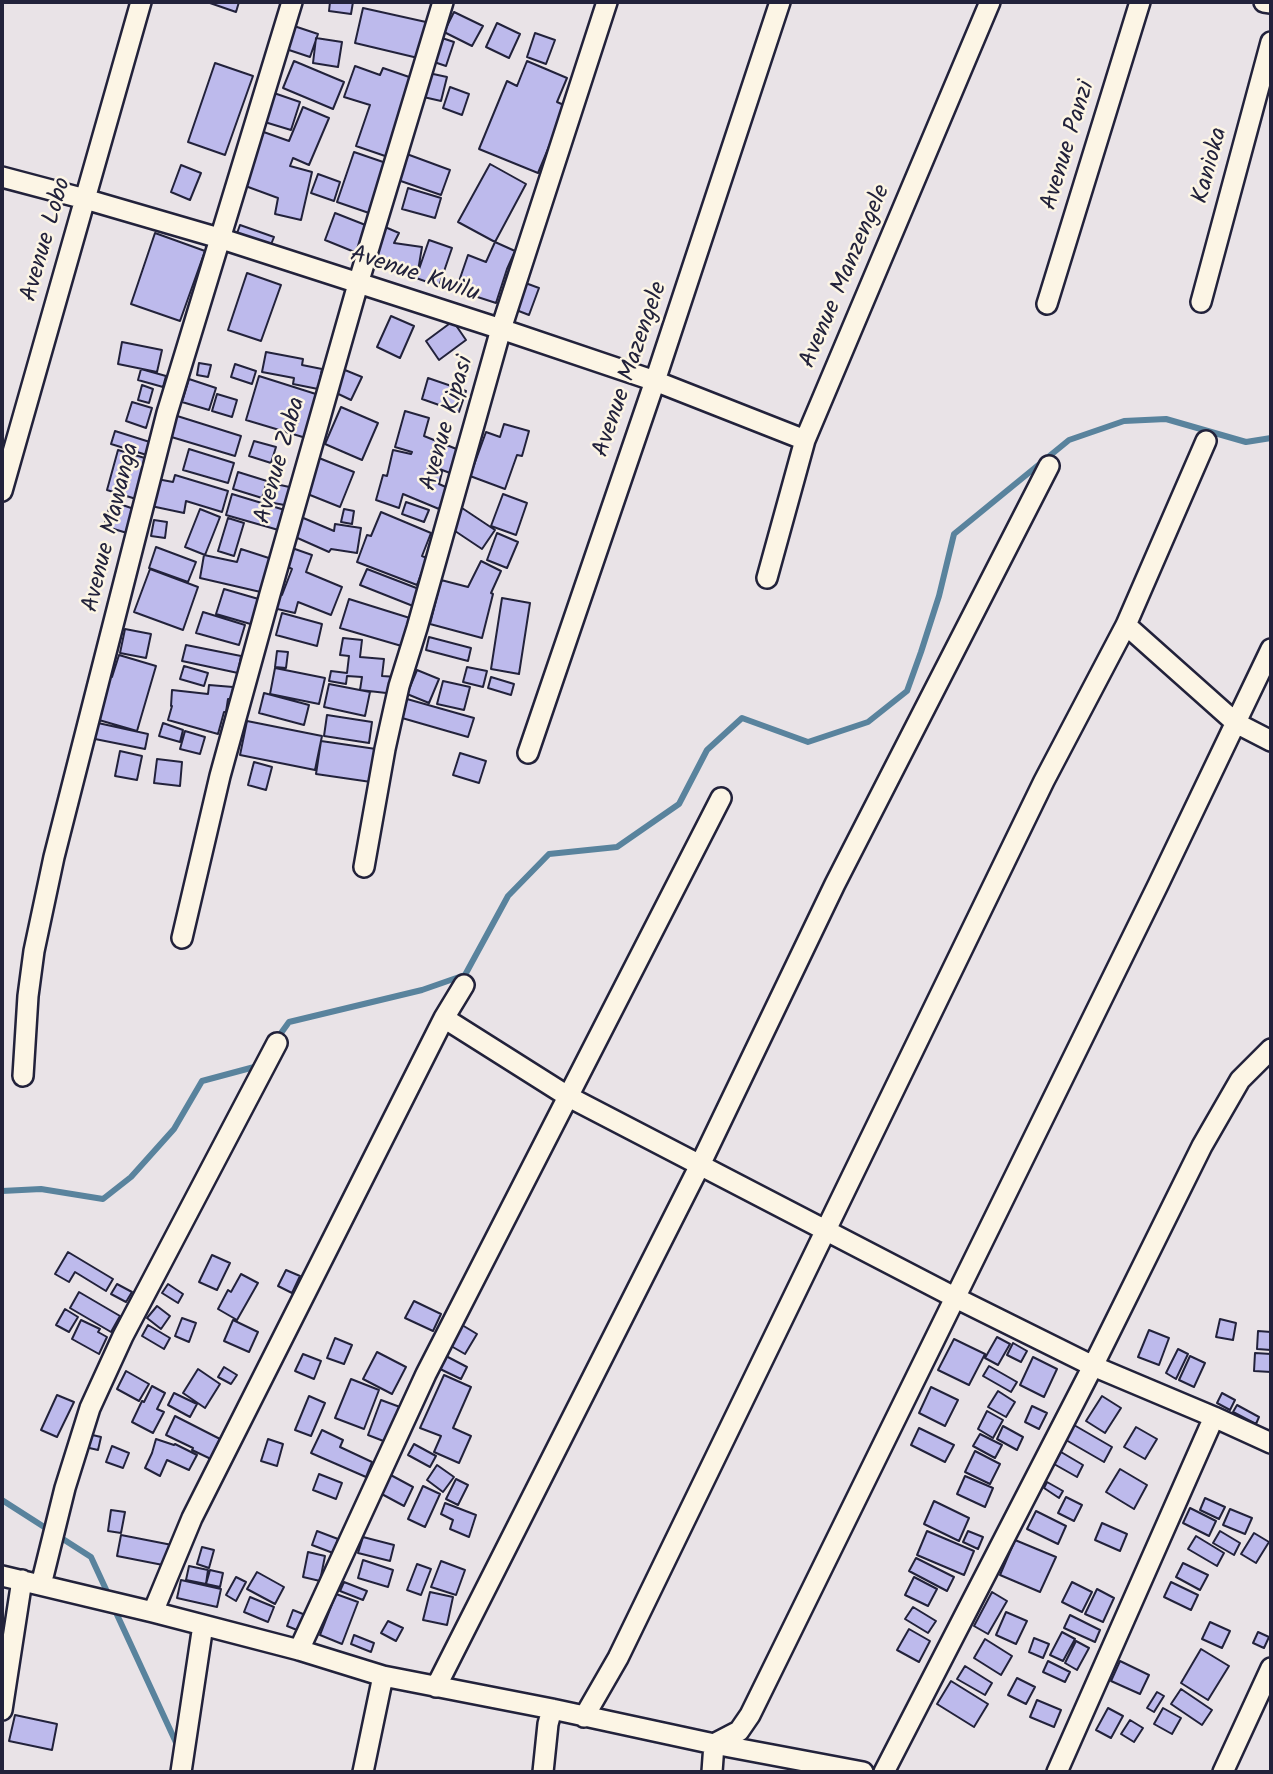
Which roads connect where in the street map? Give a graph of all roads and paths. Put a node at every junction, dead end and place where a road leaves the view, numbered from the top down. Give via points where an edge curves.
1 (141, 2) edge
2 (292, 2) edge
3 (443, 2) edge
4 (607, 2) edge
5 (780, 2) edge
6 (990, 2) edge
7 (1140, 2) edge
8 (1264, 2) edge
9 (1271, 3) edge
10 (1271, 42) edge
11 (2, 177) edge
12 (85, 199) junction
13 (219, 238) junction
14 (358, 284) junction
15 (1202, 302) dead end
16 (1047, 304) dead end
17 (501, 329) junction
18 (654, 381) junction
19 (805, 440) junction
20 (1206, 441) dead end
21 (1049, 466) dead end
22 (2, 491) edge
23 (766, 578) dead end
24 (1126, 625) junction
25 (1271, 649) edge
26 (1236, 723) junction
27 (1271, 741) edge
28 (528, 753) dead end
29 (721, 798) dead end
30 (364, 867) dead end
31 (182, 938) dead end
32 (464, 985) dead end
33 (444, 1018) junction
34 (277, 1043) dead end
35 (1271, 1049) edge
36 (23, 1076) dead end
37 (569, 1097) junction
38 (700, 1165) junction
39 (827, 1230) junction
40 (956, 1298) junction
41 (1093, 1366) junction
42 (1214, 1417) junction
43 (1271, 1443) edge
44 (2, 1576) edge
45 (22, 1580) junction
46 (41, 1585) junction
47 (153, 1612) junction
48 (203, 1625) junction
49 (299, 1650) junction
50 (1271, 1668) edge
51 (383, 1676) junction
52 (436, 1687) junction
53 (552, 1709) junction
54 (2, 1710) edge
55 (584, 1717) junction
56 (714, 1744) junction
57 (181, 1772) edge
58 (363, 1772) edge
59 (542, 1772) edge
60 (712, 1772) edge
61 (863, 1772) edge
62 (884, 1772) edge
63 (1057, 1772) edge
64 (1223, 1772) edge

1 - 12 street, Avenue Lobo
2 - 13 street, Avenue Mawanga
3 - 14 street, Avenue Zaba
4 - 17 street, Avenue Kipasi
5 - 18 street, Avenue Mazengele
6 - 19 street, Avenue Manzengele
7 - 16 street, Avenue Panzi
8 - 9 street
10 - 15 street, Kanioka
11 - 12 street, Avenue Kwilu
12 - 13 street, Avenue Kwilu
12 - 22 street, Avenue Lobo
13 - 14 street, Avenue Kwilu
13 - 36 street, Avenue Mawanga via 167,414 54,857 34,951
14 - 17 street, Avenue Kwilu
14 - 31 street, Avenue Zaba via 220,776
17 - 18 street, Avenue Kwilu
17 - 30 street, Avenue Kipasi via 399,686
18 - 19 street, Avenue Kwilu
18 - 28 street, Avenue Mazengele
19 - 23 street, Avenue Manzengele
20 - 24 street
21 - 38 street via 835,884
24 - 26 street
24 - 39 street via 1044,781
25 - 26 street
26 - 27 street
26 - 40 street
29 - 37 street
32 - 33 street
33 - 37 street
33 - 47 street via 192,1518
34 - 46 street via 90,1408
35 - 41 street via 1241,1080 1202,1146
37 - 38 street
37 - 49 street via 426,1374
38 - 39 street
38 - 52 street
39 - 40 street
39 - 55 street via 624,1646
40 - 41 street
40 - 56 street via 750,1715 739,1731
41 - 42 street
41 - 62 street
42 - 43 street
42 - 63 street
44 - 45 street
45 - 46 street
45 - 54 street
46 - 47 street
47 - 48 street
48 - 49 street
48 - 57 street
49 - 51 street
50 - 64 street
51 - 52 street
51 - 58 street
52 - 53 street
53 - 55 street
53 - 59 street
55 - 56 street
56 - 60 street
56 - 61 street

